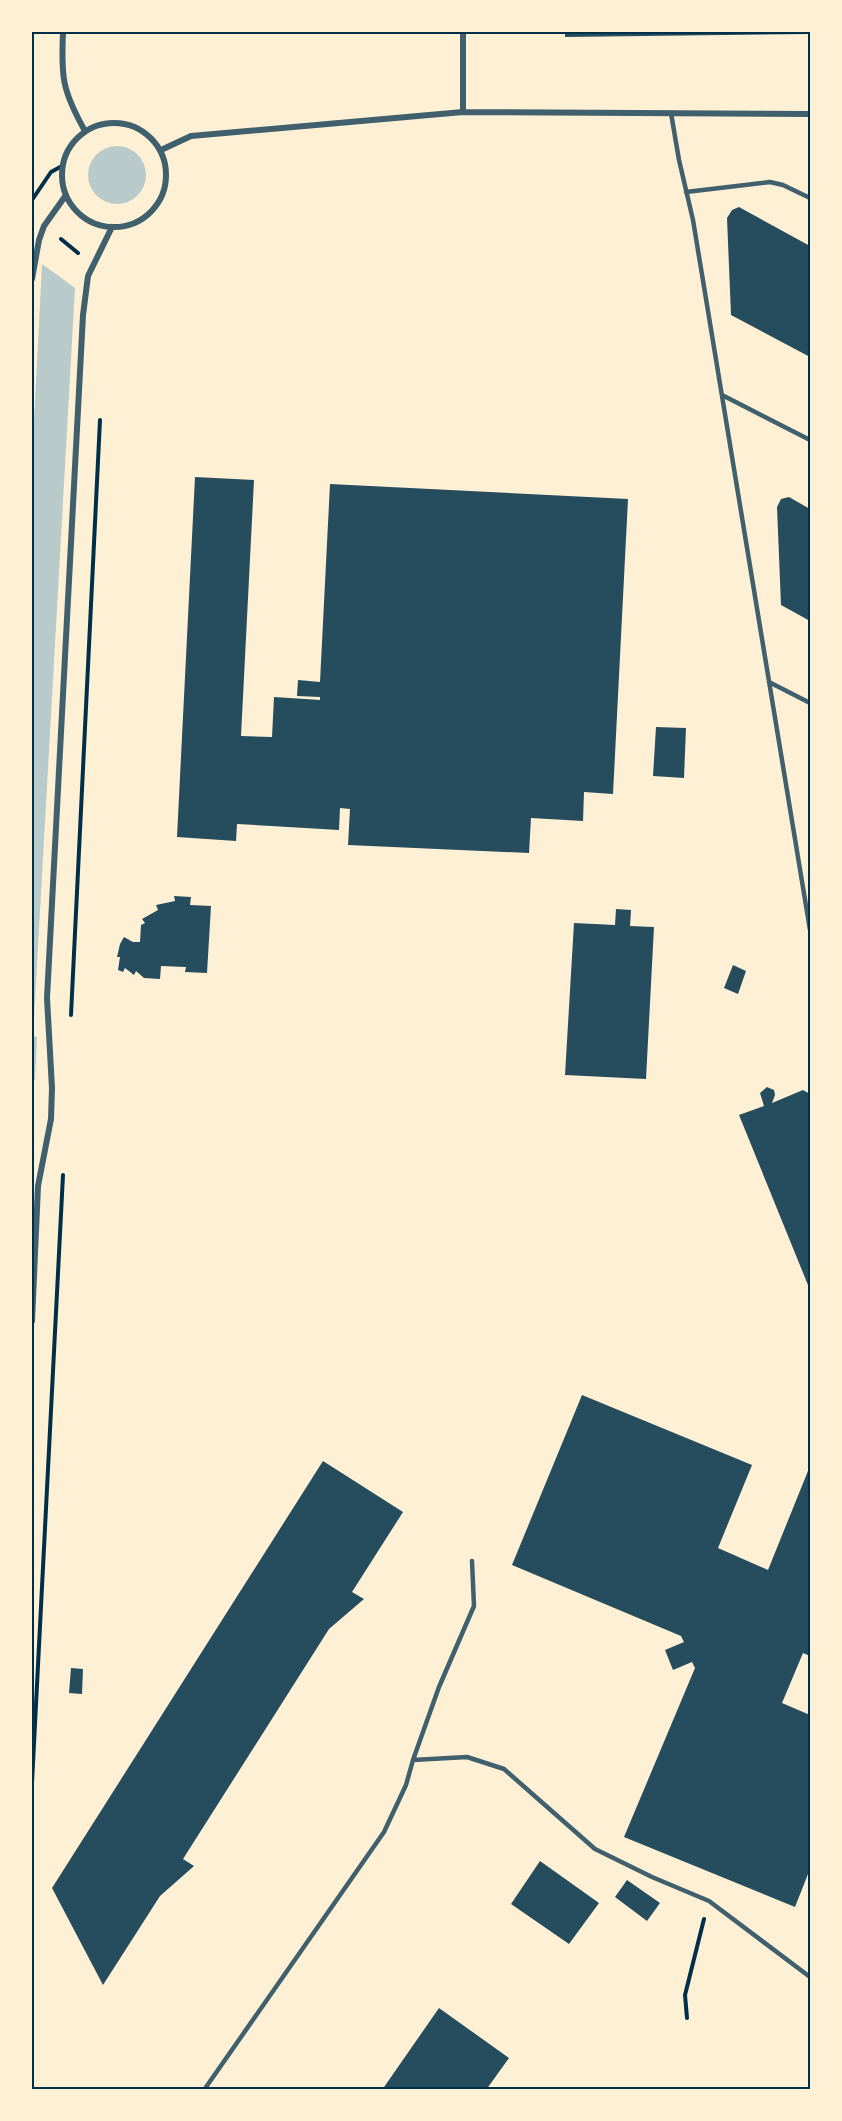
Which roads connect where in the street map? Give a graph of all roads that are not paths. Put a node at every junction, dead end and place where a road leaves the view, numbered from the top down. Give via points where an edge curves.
1 (63, 32) edge
2 (463, 32) edge
3 (463, 112) junction
4 (671, 113) junction
5 (810, 114) edge
6 (85, 130) junction
7 (161, 150) junction
8 (686, 192) junction
9 (66, 195) junction
10 (810, 198) edge
11 (112, 227) junction
12 (32, 279) edge
13 (722, 395) junction
14 (810, 440) edge
15 (769, 682) junction
16 (810, 703) edge
17 (810, 930) edge
18 (32, 1321) edge
19 (472, 1561) dead end
20 (413, 1760) junction
21 (810, 1977) edge
22 (204, 2090) edge

1 - 6 street via 62,69 68,99
2 - 3 street
3 - 4 street
3 - 7 street via 191,136
4 - 5 street
4 - 8 lane
6 - 7 street via 105,122 127,123 147,133
6 - 9 street via 70,146 62,166
7 - 11 street via 166,180 155,209 128,225
8 - 10 lane via 770,182
8 - 13 lane
9 - 11 street via 84,218
9 - 12 street via 44,226
11 - 18 street via 88,276 82,315 47,998 51,1119 38,1186
13 - 14 lane
13 - 15 lane
15 - 16 lane
15 - 17 lane
19 - 20 lane via 474,1606
20 - 21 lane via 467,1757 504,1769 595,1849 709,1901
20 - 22 lane via 384,1832

